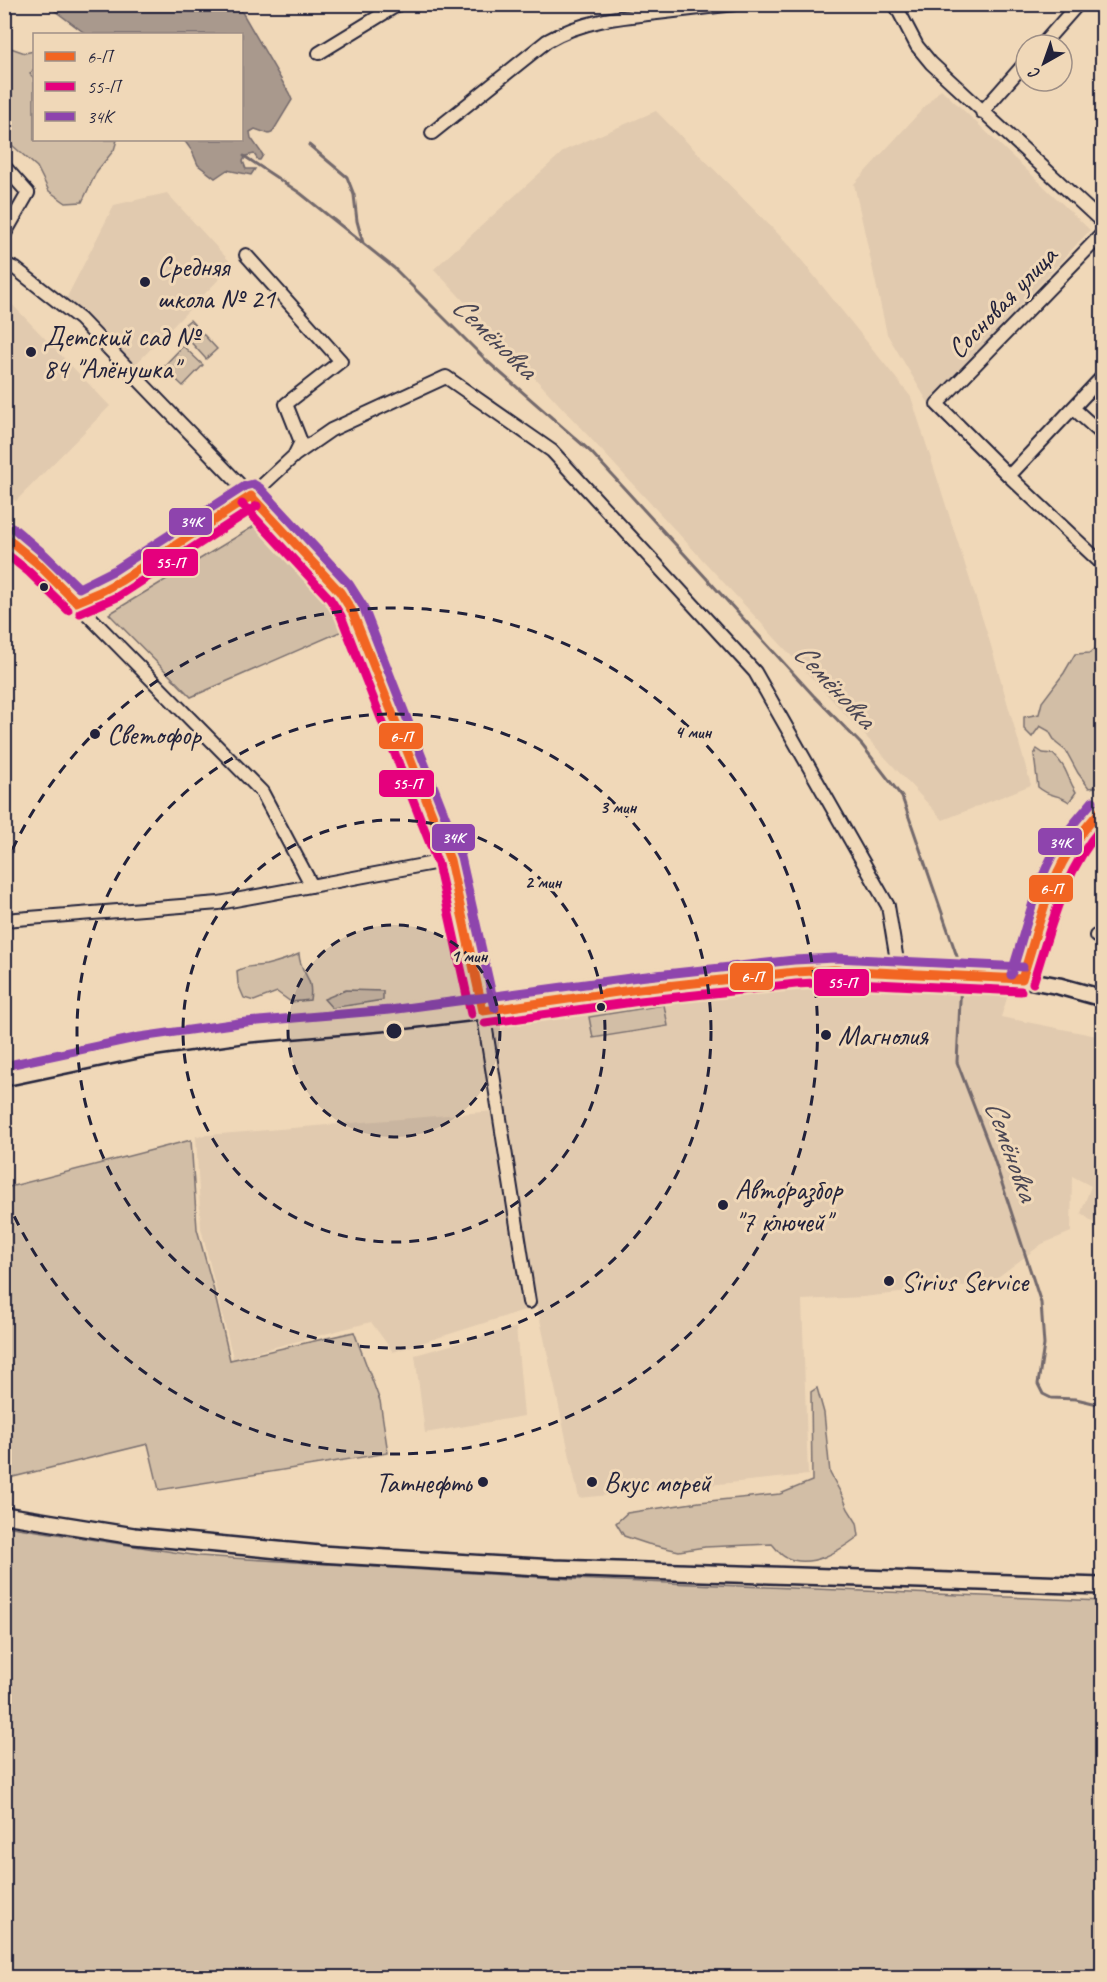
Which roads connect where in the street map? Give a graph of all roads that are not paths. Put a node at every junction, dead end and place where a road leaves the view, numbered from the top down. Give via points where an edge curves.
1 (399, 4) edge
2 (735, 4) edge
3 (895, 4) edge
4 (1078, 4) edge
5 (1052, 33) edge
6 (319, 53) dead end
7 (1014, 76) edge
8 (982, 112) junction
9 (432, 133) dead end
10 (4, 166) edge
11 (1102, 222) edge
12 (1102, 234) edge
13 (4, 235) edge
14 (246, 255) dead end
15 (4, 264) edge
16 (1102, 377) edge
17 (1073, 408) junction
18 (1102, 434) edge
19 (295, 454) junction
20 (1009, 476) junction
21 (251, 496) junction
22 (4, 536) edge
23 (1102, 564) edge
24 (76, 602) junction
25 (1102, 809) edge
26 (450, 860) junction
27 (312, 886) junction
28 (4, 920) edge
29 (899, 973) junction
30 (1022, 979) junction
31 (1102, 998) edge
32 (483, 1011) junction
33 (4, 1078) edge
34 (530, 1302) dead end
35 (4, 1515) edge
36 (1102, 1586) edge

1 - 6 street
2 - 9 street via 606,19 562,32
3 - 8 street via 917,46
4 - 5 street
7 - 8 street
8 - 11 street
10 - 13 street via 28,193
12 - 20 street, Сосновая улица via 937,404
14 - 19 street via 341,361 286,404 301,442
15 - 21 street via 80,319
16 - 17 street
17 - 18 street
17 - 20 street
19 - 21 street
19 - 29 street via 332,430 446,377 552,451 755,672 888,906
20 - 23 street
21 - 24 street via 108,589
21 - 26 street via 352,611
22 - 24 street via 37,562
24 - 27 street via 262,792
25 - 30 main road via 1066,855
26 - 27 street
26 - 32 street
27 - 28 street via 219,903
29 - 30 main road
29 - 32 main road via 795,972
30 - 31 main road
32 - 33 main road via 248,1034 98,1057
32 - 34 street
35 - 36 main road via 134,1536 320,1554 555,1568

